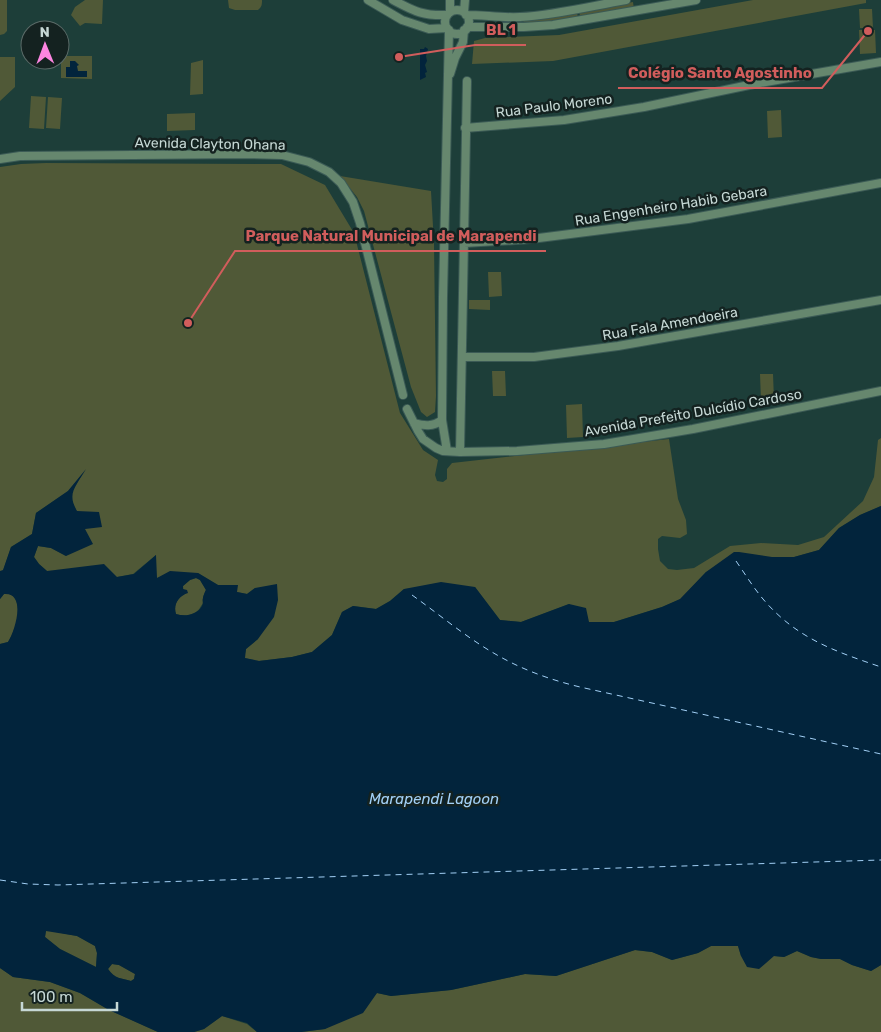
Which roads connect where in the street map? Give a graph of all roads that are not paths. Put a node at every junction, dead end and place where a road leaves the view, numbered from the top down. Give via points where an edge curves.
1 (368, 0) edge
2 (393, 0) edge
3 (450, 0) edge
4 (465, 0) edge
5 (626, 0) edge
6 (696, 0) edge
7 (448, 14) junction
8 (465, 14) junction
9 (448, 29) junction
10 (466, 29) junction
11 (881, 62) edge
12 (466, 81) dead end
13 (447, 83) junction
14 (465, 128) junction
15 (0, 159) edge
16 (881, 183) edge
17 (464, 243) junction
18 (881, 300) edge
19 (462, 358) junction
20 (881, 391) edge
21 (403, 395) dead end
22 (407, 409) dead end
23 (442, 420) junction
24 (414, 423) junction
25 (447, 451) junction
26 (460, 452) junction

1 - 9 street via 402,20 429,29
2 - 7 street via 421,14
3 - 7 street
4 - 8 street
5 - 8 street via 546,14 491,17
6 - 10 street via 553,25
7 - 8 street via 457,10
7 - 9 street via 445,23
8 - 10 street via 468,21
9 - 10 street via 456,33
9 - 13 street
10 - 13 street
11 - 14 street, Rua Paulo Moreno via 564,120
12 - 14 street
13 - 23 street
14 - 17 street
15 - 21 street, Avenida Clayton Ohana via 20,156 282,155 330,172 353,202 360,223
16 - 17 street, Rua Engenheiro Habib Gebara via 688,219 531,239
17 - 19 street
18 - 19 street, Rua Fala Amendoeira via 618,346 534,357
19 - 26 street
20 - 26 street, Avenida Prefeito Dulcídio Cardoso via 604,444
22 - 24 street
23 - 24 street via 428,426
23 - 25 street
24 - 25 street via 423,439
25 - 26 street, Avenida Prefeito Dulcídio Cardoso

